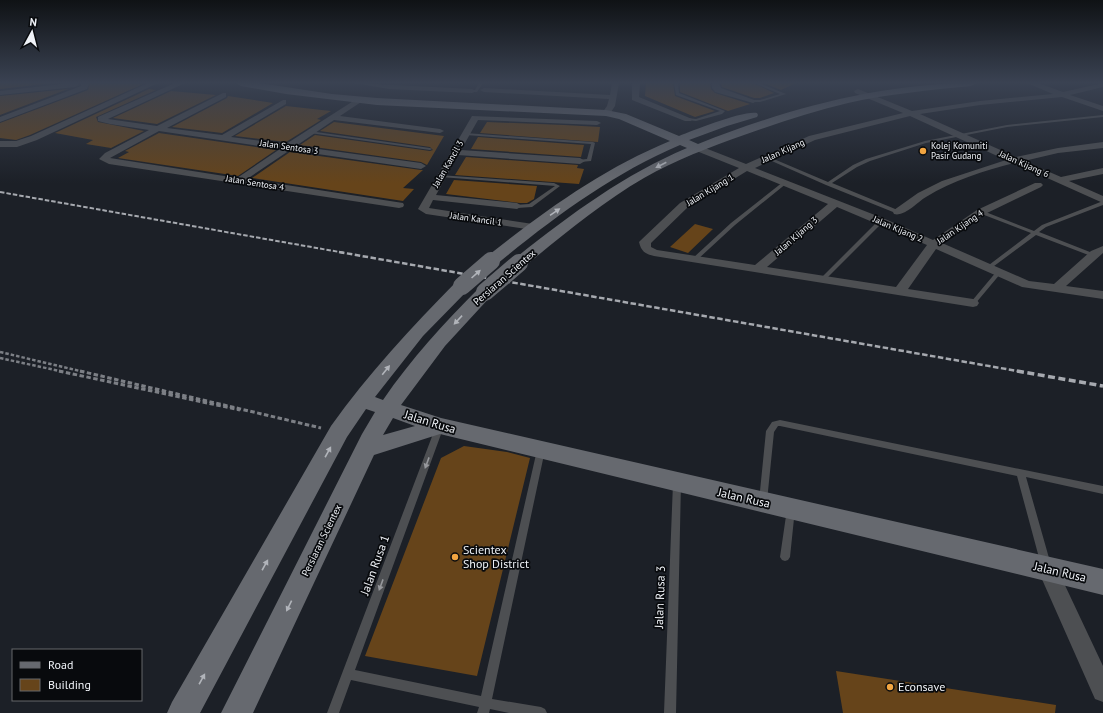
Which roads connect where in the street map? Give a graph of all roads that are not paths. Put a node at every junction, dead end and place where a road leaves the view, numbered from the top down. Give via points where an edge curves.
1 (9, 116) edge
2 (82, 116) edge
3 (107, 116) edge
4 (182, 116) edge
5 (259, 116) edge
6 (334, 116) edge
7 (623, 116) edge
8 (644, 116) edge
9 (681, 116) edge
10 (711, 116) edge
11 (752, 116) edge
12 (792, 116) edge
13 (898, 116) edge
14 (918, 116) edge
15 (1100, 116) edge
16 (332, 118) junction
17 (688, 119) joint
18 (0, 120) edge
19 (597, 123) dead end
20 (158, 129) junction
21 (440, 131) dead end
22 (310, 132) junction
23 (466, 134) junction
24 (692, 134) junction
25 (958, 135) junction
26 (222, 138) junction
27 (678, 140) junction
28 (712, 143) junction
29 (0, 144) edge
30 (1103, 145) edge
31 (288, 147) junction
32 (697, 148) junction
33 (430, 149) dead end
34 (455, 152) junction
35 (767, 158) junction
36 (1016, 160) junction
37 (580, 161) joint
38 (420, 166) dead end
39 (746, 168) junction
40 (1103, 171) edge
41 (441, 176) junction
42 (1061, 180) junction
43 (238, 181) junction
44 (785, 183) junction
45 (828, 184) junction
46 (1038, 185) dead end
47 (429, 197) junction
48 (1103, 202) edge
49 (835, 203) junction
50 (399, 206) dead end
51 (517, 206) joint
52 (424, 207) joint
53 (898, 212) joint
54 (981, 212) junction
55 (881, 221) junction
56 (533, 227) junction
57 (1035, 232) junction
58 (934, 244) junction
59 (1098, 252) edge
60 (696, 259) junction
61 (988, 268) junction
62 (758, 269) junction
63 (999, 272) junction
64 (823, 279) junction
65 (1056, 288) junction
66 (900, 291) junction
67 (1103, 295) edge
68 (973, 303) joint
69 (361, 400) junction
70 (387, 408) junction
71 (440, 426) junction
72 (366, 449) junction
73 (541, 450) junction
74 (1020, 472) junction
75 (677, 482) junction
76 (1103, 490) edge
77 (763, 502) junction
78 (791, 509) junction
79 (785, 557) dead end
80 (1047, 568) junction
81 (1103, 582) edge
82 (348, 674) junction
83 (1103, 691) edge
84 (484, 708) edge
85 (183, 713) edge
86 (236, 713) edge
87 (333, 713) edge
88 (542, 713) edge
89 (670, 713) edge

1 - 18 street
2 - 29 street via 17,144
3 - 20 street, Jalan Sentosa 3 via 101,119
4 - 20 street
5 - 26 street
6 - 16 street
7 - 27 main road
8 - 24 main road
9 - 17 street
10 - 17 lane via 698,120
11 - 24 main road, Persiaran Scientex
12 - 28 main road, Persiaran Scientex
13 - 35 street, Jalan Kijang via 812,138
14 - 25 street, Jalan Kijang 6
15 - 25 lane via 1014,125
16 - 21 street
16 - 22 street
19 - 23 street, Jalan Kancil 3 via 480,117 473,121
20 - 26 street, Jalan Sentosa 3
20 - 43 street, Jalan Sentosa 4 via 104,159
22 - 31 street
22 - 33 lane
23 - 34 street, Jalan Kancil 3
23 - 37 lane via 593,143 589,160
24 - 27 main road, Persiaran Scientex
24 - 28 main road
25 - 36 street, Jalan Kijang 6
25 - 45 lane via 925,142 868,160 854,166
26 - 31 street, Jalan Sentosa 3
27 - 32 main road
56 -> 27 main road, Persiaran Scientex via 620,170
28 - 32 main road, Persiaran Scientex
30 - 36 street
31 - 38 street, Jalan Sentosa 3
31 - 43 street
32 - 39 street, Jalan Kijang 2
32 -> 70 main road, Persiaran Scientex, bridge via 614,191 519,263 485,292 442,337
34 - 37 street
34 - 41 street, Jalan Kancil 3
35 - 39 street, Jalan Kijang
35 - 45 lane
36 - 42 street, Jalan Kijang 6
36 - 53 street via 961,177 924,193
39 - 44 street, Jalan Kijang 2
39 - 60 street, Jalan Kijang 1 via 684,205 645,242 646,249 654,253
40 - 42 street
41 - 47 street, Jalan Kancil 3
41 - 51 lane via 558,186 529,207
42 - 48 street, Jalan Kijang 6
43 - 50 street, Jalan Sentosa 4
44 - 49 street, Jalan Kijang 2
44 - 60 lane via 733,224
45 - 53 lane
46 - 54 street, Jalan Kijang 4
47 - 51 street, Jalan Kancil 1
47 - 52 street, Jalan Kancil 3
48 - 57 lane
49 - 55 street, Jalan Kijang 2
49 - 62 street, Jalan Kijang 3
52 - 56 street, Jalan Kancil 1 via 423,210 426,211
54 - 57 lane
54 - 58 street, Jalan Kijang 4
55 - 58 street, Jalan Kijang 2
55 - 64 lane
69 -> 56 main road, Persiaran Scientex, bridge via 417,332 462,286
57 - 59 lane
57 - 61 lane
58 - 61 street, Jalan Kijang 2
58 - 66 street, Jalan Kijang 4
59 - 65 street
60 - 62 street
61 - 63 street, Jalan Kijang 2
62 - 64 street
63 - 65 street, Jalan Kijang 2 via 1026,284
63 - 68 lane
64 - 66 street
65 - 67 street, Jalan Kijang 2
66 - 68 street
69 - 70 main road, Jalan Rusa
85 -> 69 main road, Persiaran Scientex via 340,432
70 - 71 main road, Jalan Rusa
70 - 72 main road, Persiaran Scientex
71 - 72 main road
71 - 73 main road, Jalan Rusa
71 -> 82 lane, Jalan Rusa 1
72 -> 86 main road, Persiaran Scientex
73 - 75 main road, Jalan Rusa
73 - 84 lane
74 - 76 lane
74 - 77 lane via 780,423 775,424 770,431
74 - 80 lane
75 - 77 main road, Jalan Rusa
75 - 89 lane, Jalan Rusa 3
77 - 78 main road, Jalan Rusa
78 - 79 lane
78 - 80 main road, Jalan Rusa
80 - 81 main road, Jalan Rusa
80 - 83 street
82 - 84 lane
82 - 87 lane, Jalan Rusa 1
84 - 88 lane

